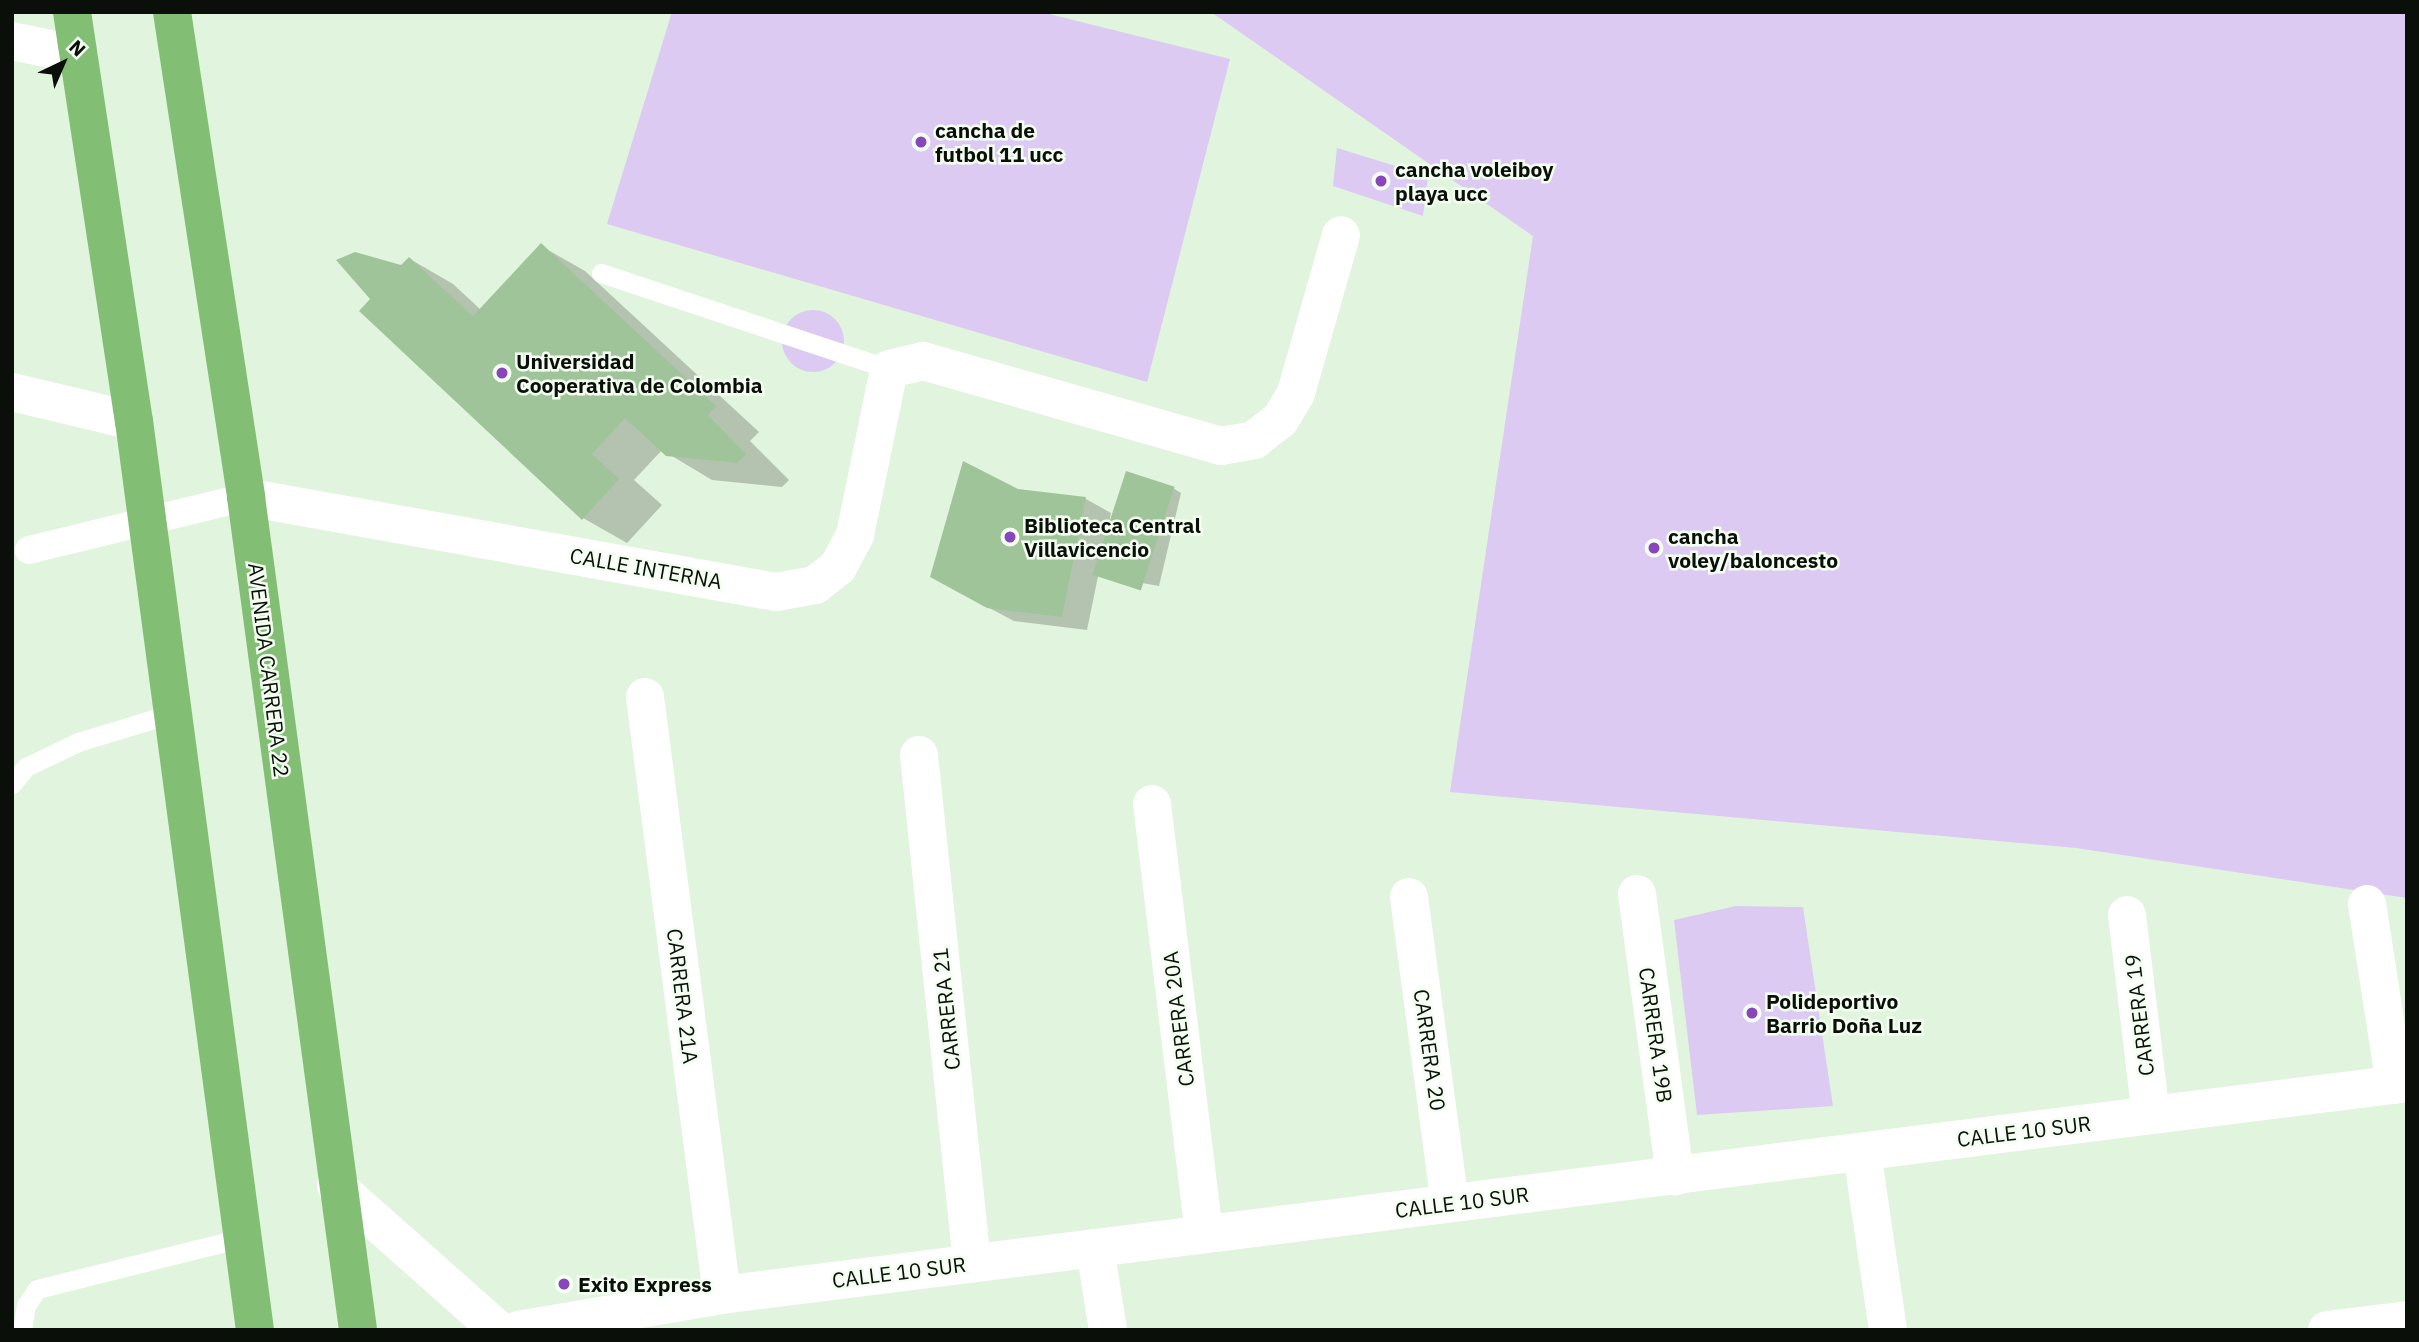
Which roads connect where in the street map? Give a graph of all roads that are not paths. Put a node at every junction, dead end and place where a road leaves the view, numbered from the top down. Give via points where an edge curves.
1 (72, 12) edge
2 (172, 12) edge
3 (12, 41) edge
4 (79, 55) junction
5 (1341, 235) dead end
6 (601, 273) dead end
7 (889, 369) junction
8 (12, 392) edge
9 (134, 421) junction
10 (246, 497) junction
11 (29, 550) dead end
12 (645, 697) dead end
13 (170, 713) junction
14 (919, 755) dead end
15 (12, 784) edge
16 (1152, 804) dead end
17 (1637, 894) dead end
18 (1409, 897) dead end
19 (2367, 904) dead end
20 (2127, 915) dead end
21 (2401, 1084) edge
22 (2151, 1115) junction
23 (1862, 1152) junction
24 (1675, 1176) junction
25 (336, 1186) junction
26 (1450, 1203) junction
27 (1204, 1234) junction
28 (242, 1238) junction
29 (1095, 1248) junction
30 (972, 1263) junction
31 (722, 1295) junction
32 (2407, 1320) edge
33 (22, 1330) edge
34 (255, 1330) edge
35 (358, 1330) edge
36 (498, 1330) edge
37 (518, 1330) edge
38 (1108, 1330) edge
39 (1888, 1330) edge
40 (2327, 1330) edge

1 - 4 highway
2 - 10 highway, AVENIDA CARRERA 22
3 - 4 street
4 - 9 highway
5 - 7 street via 1296,393 1280,420 1254,440 1221,446 923,361
6 - 7 lane
7 - 10 street, CALLE INTERNA via 855,535 838,567 814,584 776,592
8 - 9 street
9 - 13 highway
10 - 11 street
10 - 25 highway, AVENIDA CARRERA 22
12 - 31 street, CARRERA 21A
13 - 15 lane via 78,743 26,767
13 - 28 highway
14 - 30 street, CARRERA 21
16 - 27 street, CARRERA 20A
17 - 24 street, CARRERA 19B
18 - 26 street, CARRERA 20
19 - 21 street
20 - 22 street, CARRERA 19
21 - 22 street, CALLE 10 SUR
22 - 23 street, CALLE 10 SUR
23 - 24 street, CALLE 10 SUR
23 - 39 street
24 - 26 street, CALLE 10 SUR
25 - 35 highway, AVENIDA CARRERA 22
25 - 36 street
26 - 27 street, CALLE 10 SUR
27 - 29 street, CALLE 10 SUR
28 - 33 lane via 37,1289 26,1305
28 - 34 highway
29 - 30 street, CALLE 10 SUR
29 - 38 street
30 - 31 street, CALLE 10 SUR
31 - 37 street, CALLE 10 SUR
32 - 40 street

